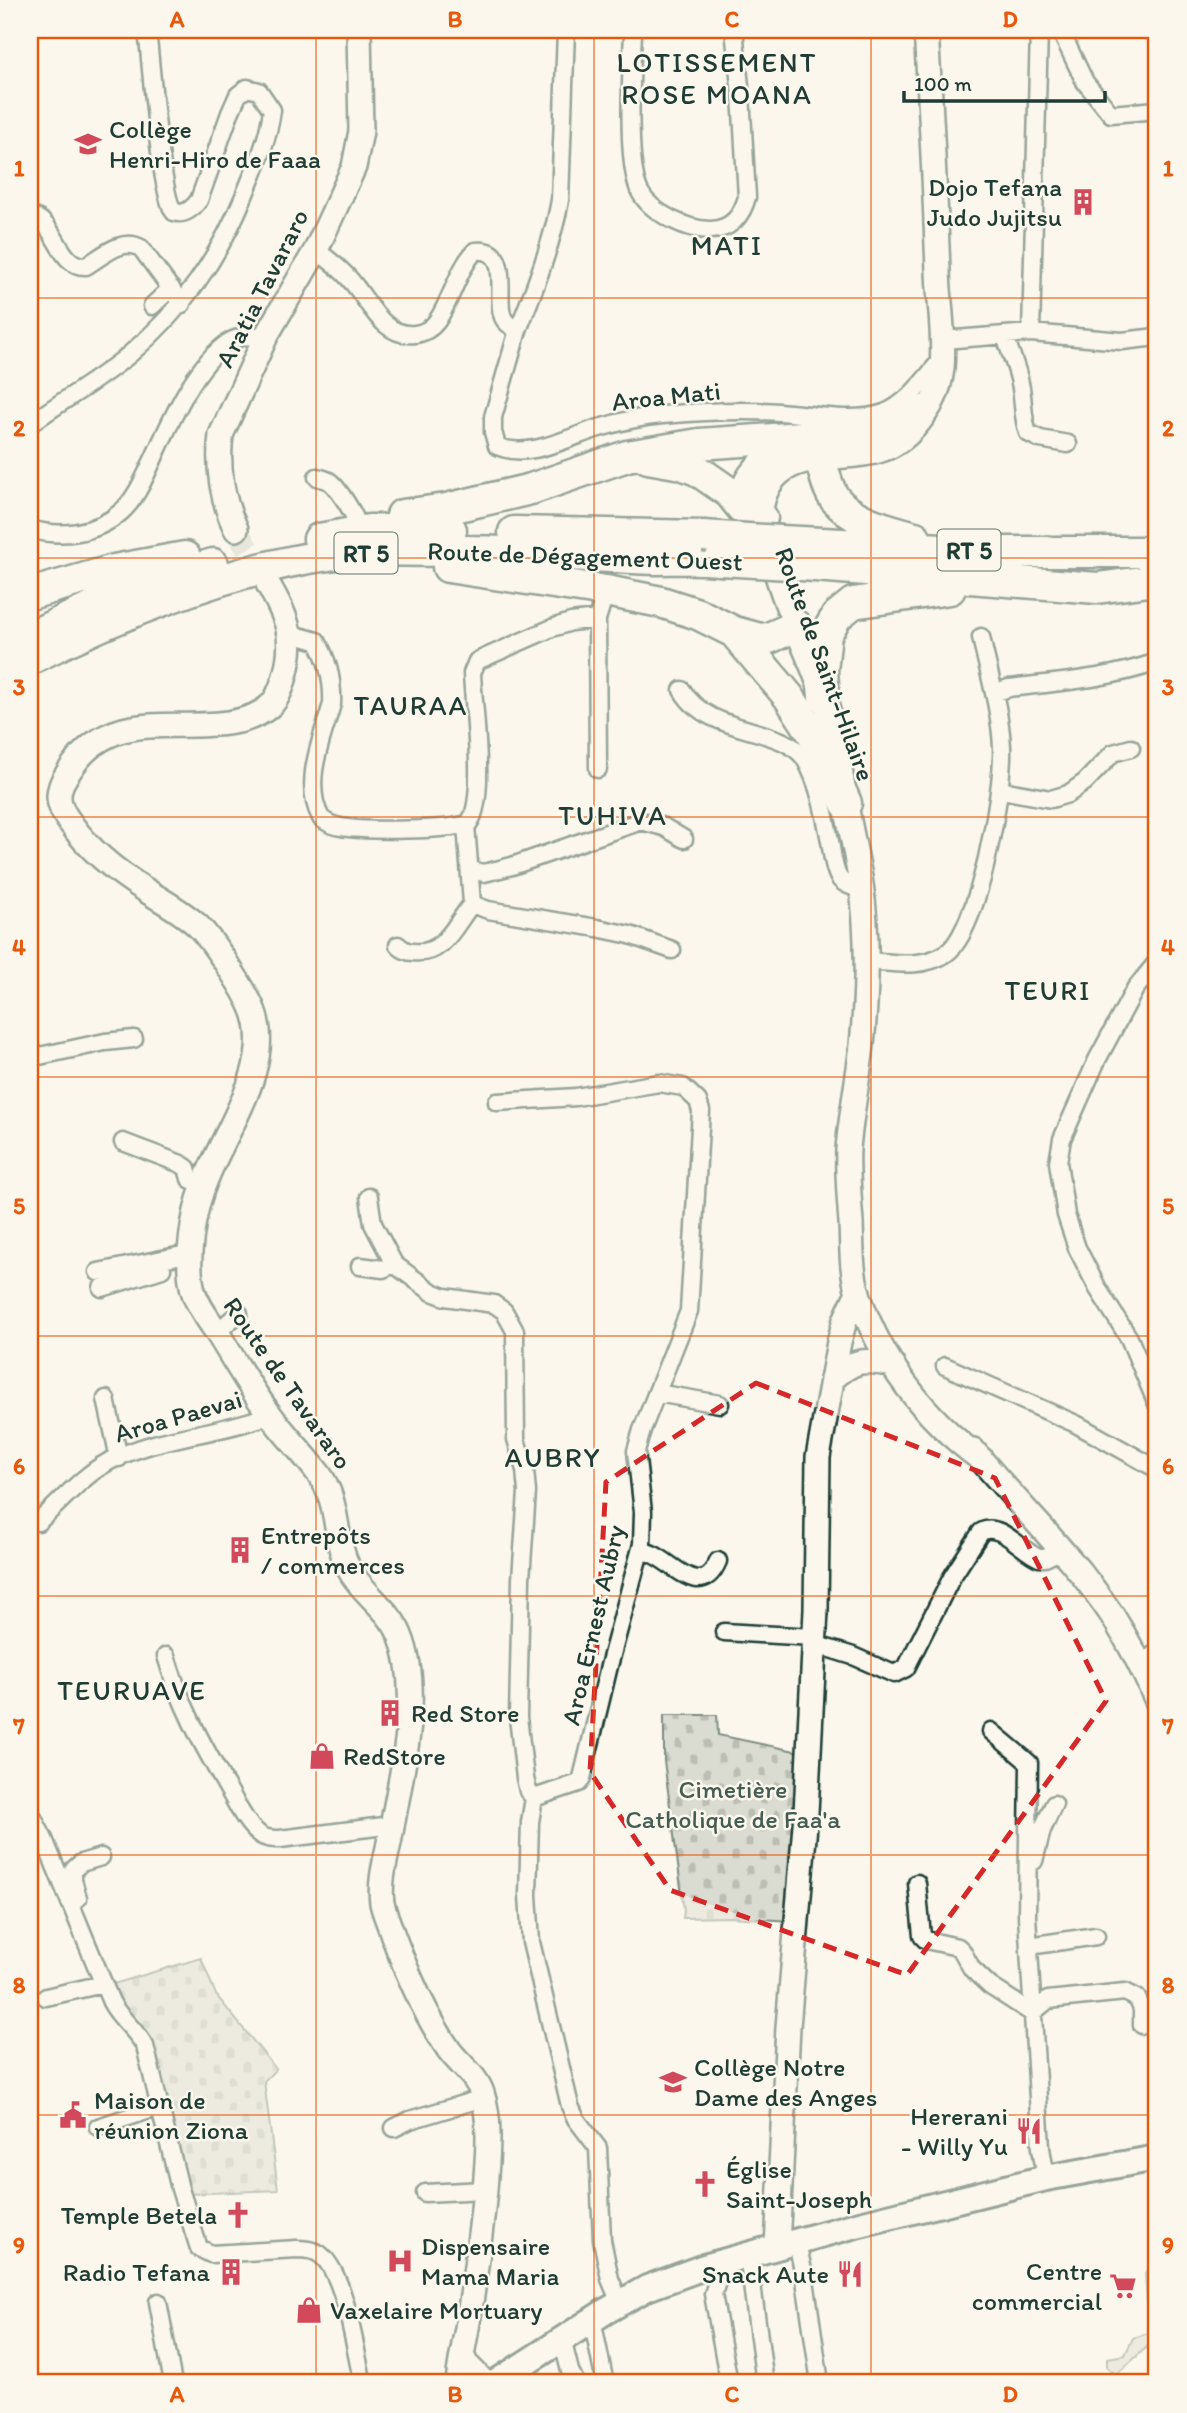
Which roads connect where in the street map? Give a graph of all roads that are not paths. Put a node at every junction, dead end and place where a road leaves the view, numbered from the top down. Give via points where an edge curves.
1 (147, 30) edge
2 (359, 30) edge
3 (566, 30) edge
4 (634, 30) edge
5 (734, 30) edge
6 (926, 30) edge
7 (1039, 30) edge
8 (1060, 30) edge
9 (1157, 110) edge
10 (30, 216) edge
11 (316, 250) junction
12 (171, 288) junction
13 (182, 304) junction
14 (152, 306) dead end
15 (518, 330) junction
16 (1031, 333) junction
17 (1005, 335) junction
18 (266, 336) junction
19 (1157, 337) edge
20 (942, 349) junction
21 (30, 424) edge
22 (1068, 444) dead end
23 (817, 447) junction
24 (781, 450) joint
25 (627, 456) junction
26 (317, 477) dead end
27 (752, 513) junction
28 (356, 521) junction
29 (30, 529) edge
30 (237, 543) junction
31 (289, 545) junction
32 (959, 550) junction
33 (785, 552) junction
34 (1157, 552) edge
35 (330, 554) junction
36 (1157, 580) edge
37 (268, 584) tunnel mouth
38 (1097, 588) junction
39 (606, 591) junction
40 (30, 594) edge
41 (597, 620) junction
42 (790, 628) junction
43 (734, 632) junction
44 (290, 634) junction
45 (30, 637) edge
46 (981, 637) dead end
47 (30, 659) edge
48 (1157, 662) edge
49 (682, 690) dead end
50 (996, 692) junction
51 (824, 697) junction
52 (1131, 748) dead end
53 (597, 769) dead end
54 (1000, 790) junction
55 (846, 803) junction
56 (466, 825) junction
57 (684, 839) dead end
58 (471, 870) junction
59 (862, 891) junction
60 (472, 904) junction
61 (398, 945) dead end
62 (672, 950) dead end
63 (866, 961) junction
64 (1157, 962) edge
65 (134, 1039) dead end
66 (30, 1058) edge
67 (497, 1102) dead end
68 (123, 1142) dead end
69 (203, 1186) junction
70 (369, 1197) dead end
71 (851, 1226) junction
72 (192, 1257) junction
73 (394, 1264) junction
74 (360, 1266) dead end
75 (100, 1280) dead end
76 (858, 1292) junction
77 (239, 1313) dead end
78 (876, 1323) junction
79 (217, 1332) junction
80 (893, 1365) junction
81 (945, 1366) dead end
82 (840, 1371) junction
83 (657, 1393) junction
84 (106, 1399) dead end
85 (720, 1404) dead end
86 (1157, 1404) edge
87 (269, 1415) junction
88 (119, 1458) junction
89 (981, 1460) junction
90 (1157, 1469) edge
91 (38, 1522) dead end
92 (1060, 1550) junction
93 (641, 1552) junction
94 (718, 1561) dead end
95 (724, 1632) dead end
96 (814, 1640) junction
97 (166, 1656) dead end
98 (1149, 1659) edge
99 (1157, 1701) edge
100 (991, 1731) dead end
101 (534, 1798) junction
102 (1054, 1804) dead end
103 (30, 1812) edge
104 (392, 1825) junction
105 (37, 1841) edge
106 (101, 1857) dead end
107 (917, 1883) dead end
108 (1027, 1890) junction
109 (73, 1910) junction
110 (1096, 1936) dead end
111 (1029, 1949) junction
112 (103, 1984) junction
113 (46, 1997) dead end
114 (1032, 2013) junction
115 (1142, 2025) dead end
116 (483, 2098) junction
117 (159, 2107) junction
118 (98, 2127) dead end
119 (394, 2127) dead end
120 (1157, 2158) edge
121 (1046, 2178) junction
122 (484, 2189) junction
123 (425, 2193) dead end
124 (787, 2244) junction
125 (748, 2254) junction
126 (724, 2261) junction
127 (158, 2302) dead end
128 (620, 2304) junction
129 (592, 2319) junction
130 (562, 2339) junction
131 (462, 2345) junction
132 (173, 2383) edge
133 (363, 2383) edge
134 (458, 2383) edge
135 (490, 2383) edge
136 (495, 2383) edge
137 (576, 2383) edge
138 (605, 2383) edge
139 (729, 2383) edge
140 (765, 2383) edge
141 (820, 2383) edge

1 - 13 street via 164,179 171,209 178,214 199,200 238,95 247,88 259,92 272,110 268,137 226,236
2 - 11 main road, Aratia Tavararo via 359,150
3 - 15 street, Aroa Mati via 558,211
4 - 5 street via 633,164 640,192 670,217 713,230 734,222 747,197
6 - 20 main road, Route de Saint-Hilaire
7 - 16 street
8 - 9 street via 1085,82 1111,114
10 - 12 street via 41,219 75,265 86,266 132,242 141,247
11 - 15 street via 352,281 387,326 410,335 420,334 438,319 475,251 492,253 501,274 502,314 507,324
11 - 18 main road, Aratia Tavararo
12 - 13 street
12 - 14 street
13 - 21 street via 129,355
15 - 20 street, Aroa Mati via 493,424 497,446 517,450 662,415 776,412 870,416 901,402
16 - 17 street
16 - 19 street via 1122,341
17 - 20 street
17 - 22 street via 1020,379 1028,433
18 - 29 street via 230,341 213,357 194,381 145,478 121,512 73,533
18 - 30 main road, Aratia Tavararo via 221,435 219,449 222,484
20 - 23 main road, Route de Saint-Hilaire via 938,388 930,405 864,434
23 - 24 highway
23 - 25 highway via 699,444
23 - 27 main road, Route de Saint-Hilaire via 773,479 761,507
23 - 32 highway via 835,499 849,511 885,528
24 - 27 main road, Route de Saint-Hilaire via 760,462 744,486
25 - 27 highway via 666,460 696,470
25 - 28 highway via 530,489 446,509
26 - 28 street via 329,481
27 - 42 main road, Route de Saint-Hilaire via 778,579
28 - 31 highway via 332,524
30 - 31 highway, Route de Dégagement Ouest / RT 5
30 - 40 highway
30 - 45 highway, Route de Dégagement Ouest / RT 5
31 - 33 highway, Route de Dégagement Ouest / RT 5, bridge via 369,530 703,536
32 - 33 highway, Route de Dégagement Ouest / RT 5
32 - 34 highway, Route de Dégagement Ouest / RT 5
33 - 35 highway, Route de Dégagement Ouest / RT 5, bridge via 720,560 518,552
33 - 38 highway, Route de Dégagement Ouest / RT 5
35 - 39 highway
35 - 47 highway, Route de Dégagement Ouest / RT 5 via 265,567 175,597
36 - 38 highway, Route de Dégagement Ouest / RT 5
37 - 44 main road, Route de Tavararo
38 - 51 highway via 970,587 853,603 837,616 826,634
39 - 41 street
39 - 43 highway via 661,602
41 - 53 street
41 - 56 street via 552,628 486,655 474,666 478,798 474,817
42 - 43 highway via 760,639
42 - 51 main road, Route de Saint-Hilaire
42 - 55 main road, Route de Saint-Hilaire
43 - 55 highway via 802,716
44 - 56 street via 317,640 332,691 312,784 321,818 358,829
44 - 69 main road, Route de Tavararo via 282,686 262,711 232,721 122,730 90,746 68,772 58,797 61,810 82,840 120,873 202,929 255,1013 259,1031 252,1075
46 - 50 street
48 - 50 street via 1089,679
49 - 59 street via 716,720 791,744 803,757 825,817 837,874
50 - 54 street via 1002,748
51 - 55 main road, Route de Saint-Hilaire
52 - 54 street via 1113,753 1068,794 1051,799
54 - 63 street via 978,892 955,946 925,962
55 - 59 main road
56 - 58 street
57 - 58 street via 641,821 512,866 484,873
58 - 60 street
59 - 63 main road
60 - 61 street via 436,948 422,953
60 - 62 street via 608,930
63 - 71 main road via 862,1046 848,1151
64 - 86 street via 1135,989 1097,1060 1062,1139 1058,1162 1066,1215 1077,1248 1129,1338
65 - 66 street
67 - 83 street, Aroa Ernest Aubry via 576,1097 659,1083 683,1087 698,1101 701,1118 689,1311
68 - 69 street via 181,1164 190,1179
69 - 72 main road, Route de Tavararo via 194,1218
70 - 73 street, Aroa Ernest Aubry via 373,1224
71 - 76 main road
71 - 78 main road
72 - 75 street
72 - 79 main road, Route de Tavararo via 192,1289
73 - 74 street via 383,1269
73 - 101 street, Aroa Ernest Aubry via 432,1292 494,1304 504,1311 515,1331 516,1439 527,1492 518,1717 525,1778
76 - 78 main road
76 - 82 main road via 845,1320
77 - 79 street
78 - 80 main road
78 - 82 main road
78 - 89 main road
79 - 87 main road, Route de Tavararo
80 - 82 main road via 873,1361
80 - 89 main road via 928,1411
81 - 90 street via 1076,1424
82 - 96 main road via 818,1457
83 - 85 street
83 - 93 street, Aroa Ernest Aubry via 636,1451 643,1512
84 - 88 street
87 - 88 street, Aroa Paevai via 158,1443
87 - 104 main road, Route de Tavararo via 323,1479 333,1501 348,1566 392,1620 403,1643 411,1690
88 - 91 street, Aroa Paevai via 86,1477
89 - 92 main road
92 - 96 street via 1039,1558 996,1529 981,1532 952,1577 906,1668 894,1675
92 - 98 main road
93 - 94 street via 653,1554 692,1578 713,1573
93 - 101 street, Aroa Ernest Aubry via 582,1778
95 - 96 street
96 - 124 main road via 777,2220
97 - 104 street via 191,1723 258,1833 280,1839
98 - 99 main road
100 - 108 street via 1030,1763
101 - 128 street, Aroa Ernest Aubry via 528,1895 531,1941 570,2106 598,2148 602,2240
102 - 108 street via 1042,1830
103 - 105 street
104 - 116 main road, Route de Tavararo via 383,1871 383,1908 421,1999
105 - 109 street
106 - 109 street via 73,1870 78,1896
107 - 114 street via 922,1937 958,1947 990,1986
108 - 111 street
109 - 112 street
110 - 111 street
111 - 114 street
112 - 113 street
112 - 117 street via 118,2015 145,2046
114 - 115 street via 1048,2000 1125,1992 1137,1998
114 - 121 street
116 - 119 street
116 - 122 main road, Route de Tavararo via 488,2147
117 - 118 street
117 - 133 street via 199,2248 211,2254 297,2249 322,2255 338,2281
120 - 121 main road
121 - 124 main road
122 - 123 street
122 - 131 main road, Route de Tavararo via 470,2316
124 - 125 main road
124 - 141 street via 805,2280
125 - 126 main road
125 - 140 street
126 - 128 main road via 647,2288
126 - 139 street via 713,2294
127 - 132 street
128 - 129 main road
129 - 130 main road
129 - 138 street
130 - 136 main road
130 - 137 street
131 - 134 main road, Route de Tavararo
131 - 135 street via 469,2362

